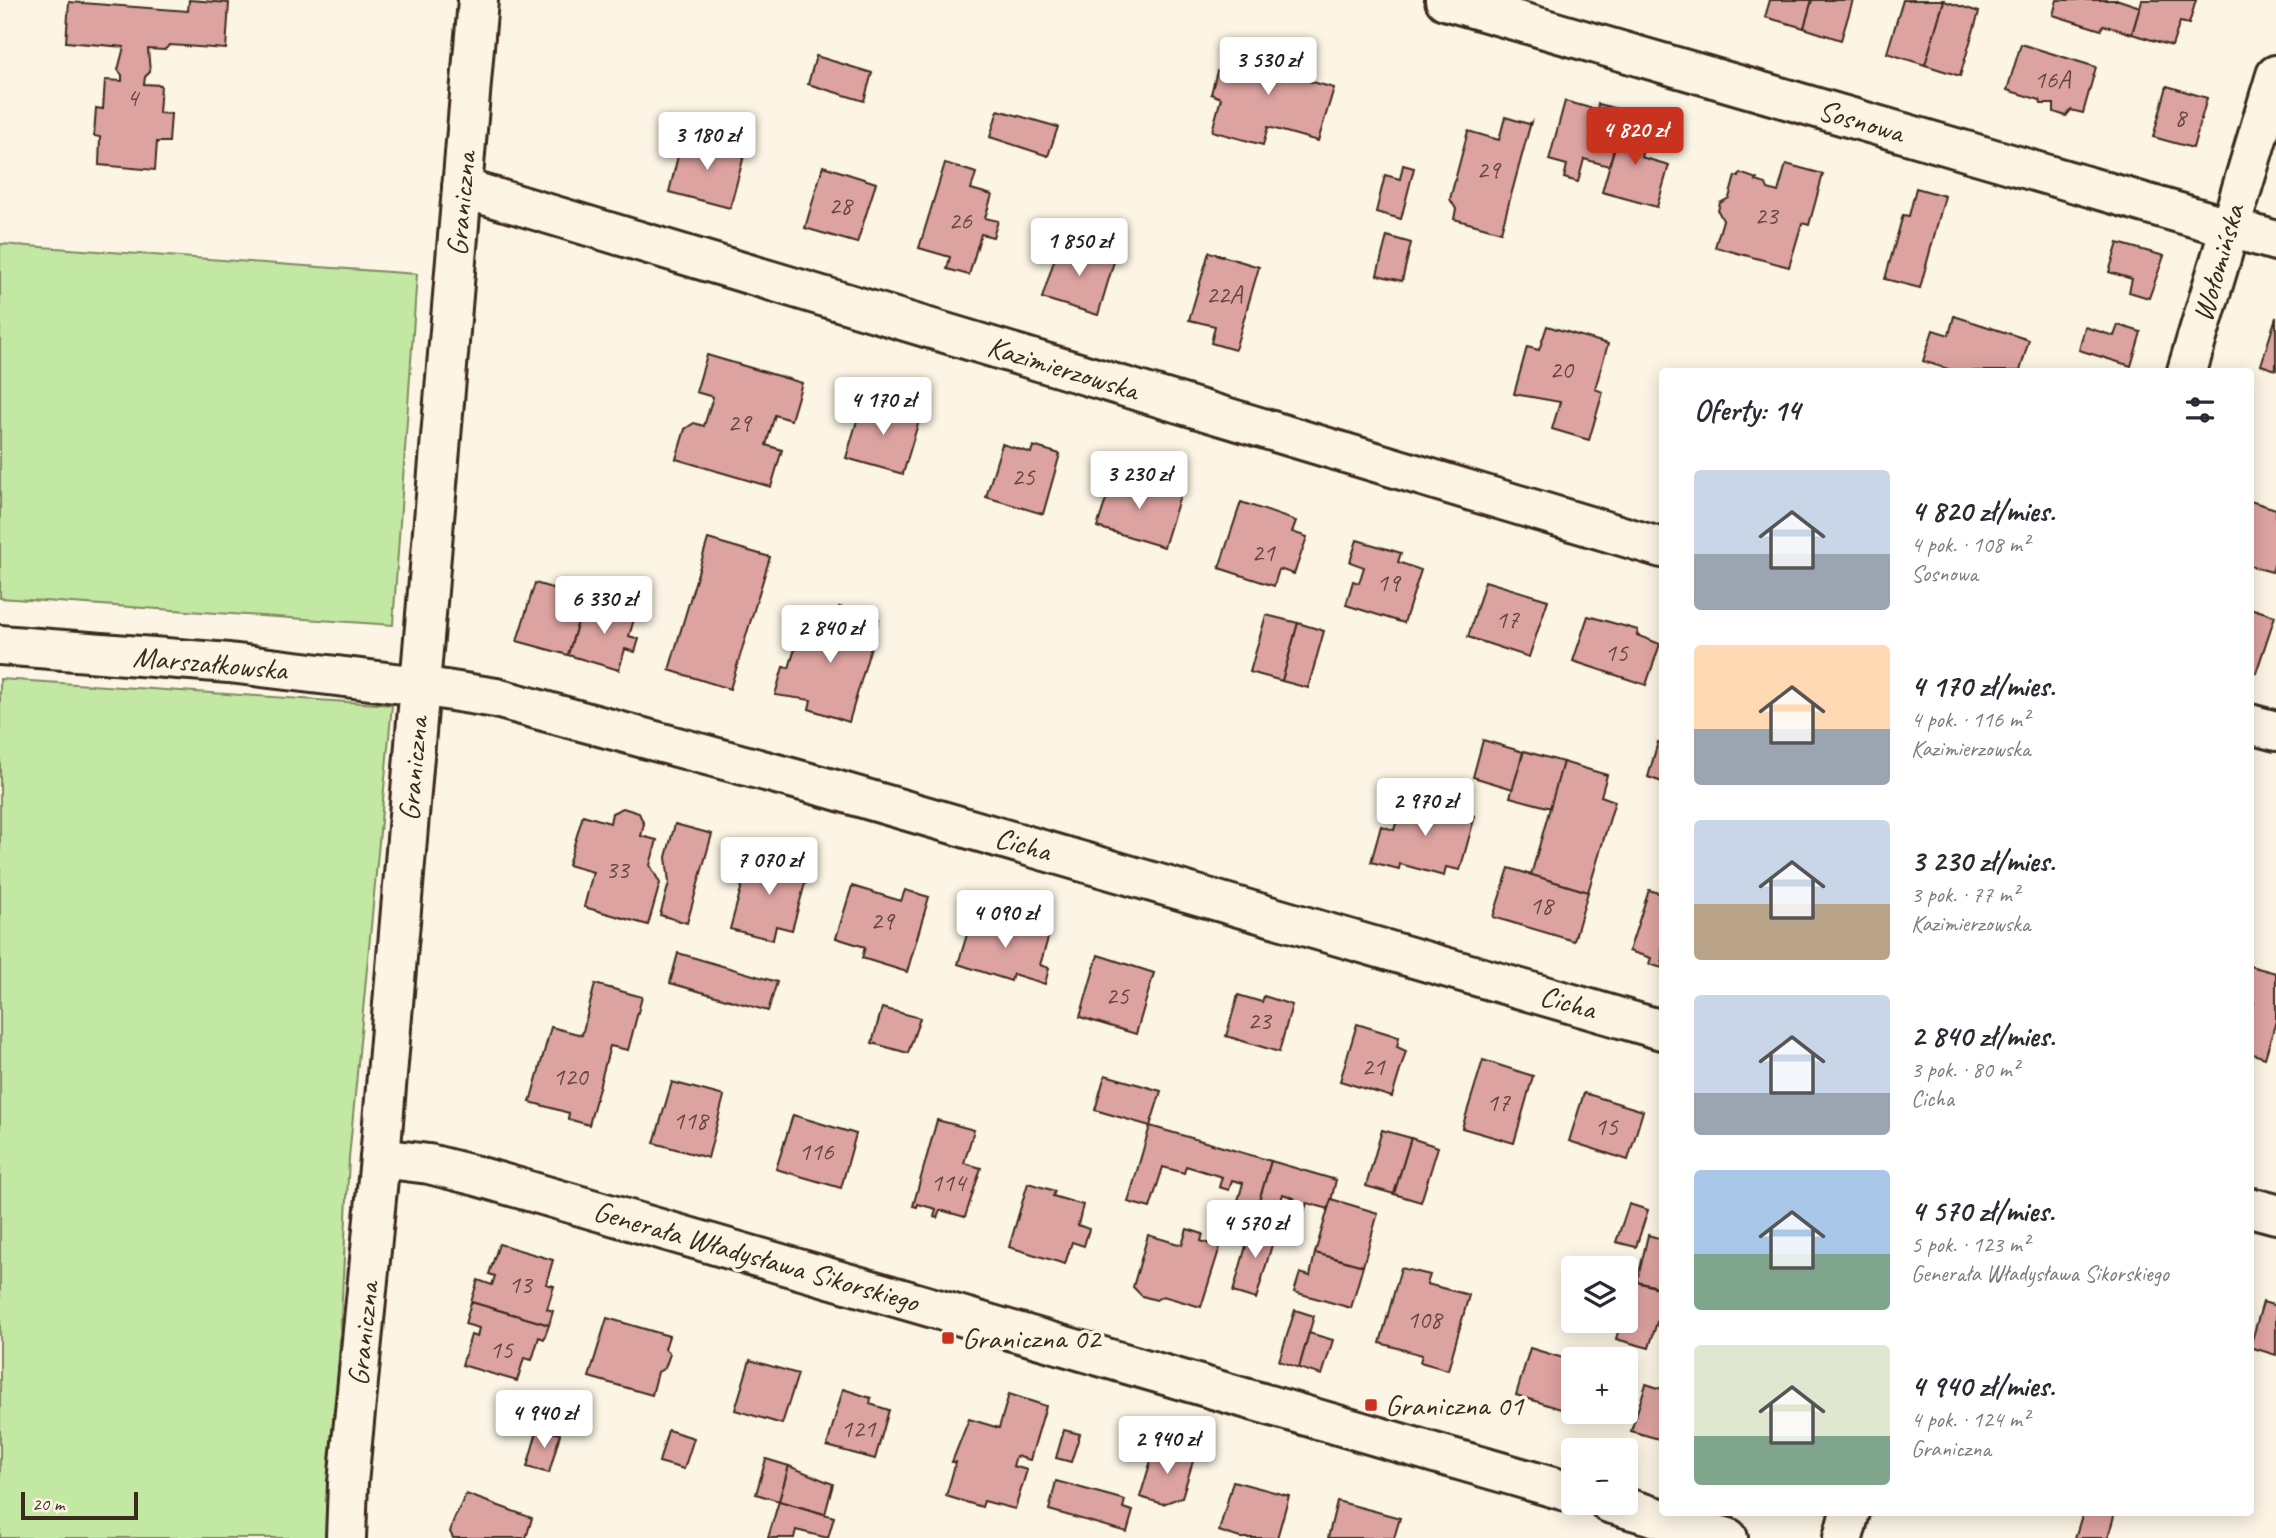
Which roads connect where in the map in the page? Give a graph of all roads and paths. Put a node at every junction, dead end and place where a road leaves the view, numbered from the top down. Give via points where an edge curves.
1 (478, 0) edge
2 (1445, 0) edge
3 (2276, 75) edge
4 (463, 188) junction
5 (2228, 227) junction
6 (2276, 242) edge
7 (2188, 368) edge
8 (1659, 547) edge
9 (0, 645) edge
10 (420, 686) junction
11 (2254, 725) edge
12 (2276, 731) edge
13 (1659, 1029) edge
14 (380, 1158) junction
15 (2254, 1208) edge
16 (2276, 1214) edge
17 (1561, 1490) edge
18 (1638, 1512) edge
19 (1849, 1516) edge
20 (346, 1538) edge
21 (1728, 1538) edge
22 (1843, 1538) edge

1 - 4 street, Graniczna
2 - 5 street, Sosnowa
3 - 5 street, Wołomińska
4 - 8 street, Kazimierzowska
4 - 10 street, Graniczna
5 - 6 street, Sosnowa
5 - 7 street, Wołomińska
9 - 10 street, Marszałkowska via 229,663
10 - 13 street, Cicha via 532,707 832,789
10 - 14 street, Graniczna
11 - 12 street
14 - 17 street, Generała Władysława Sikorskiego via 477,1176
14 - 20 street, Graniczna
15 - 16 street
18 - 21 street
19 - 22 street

